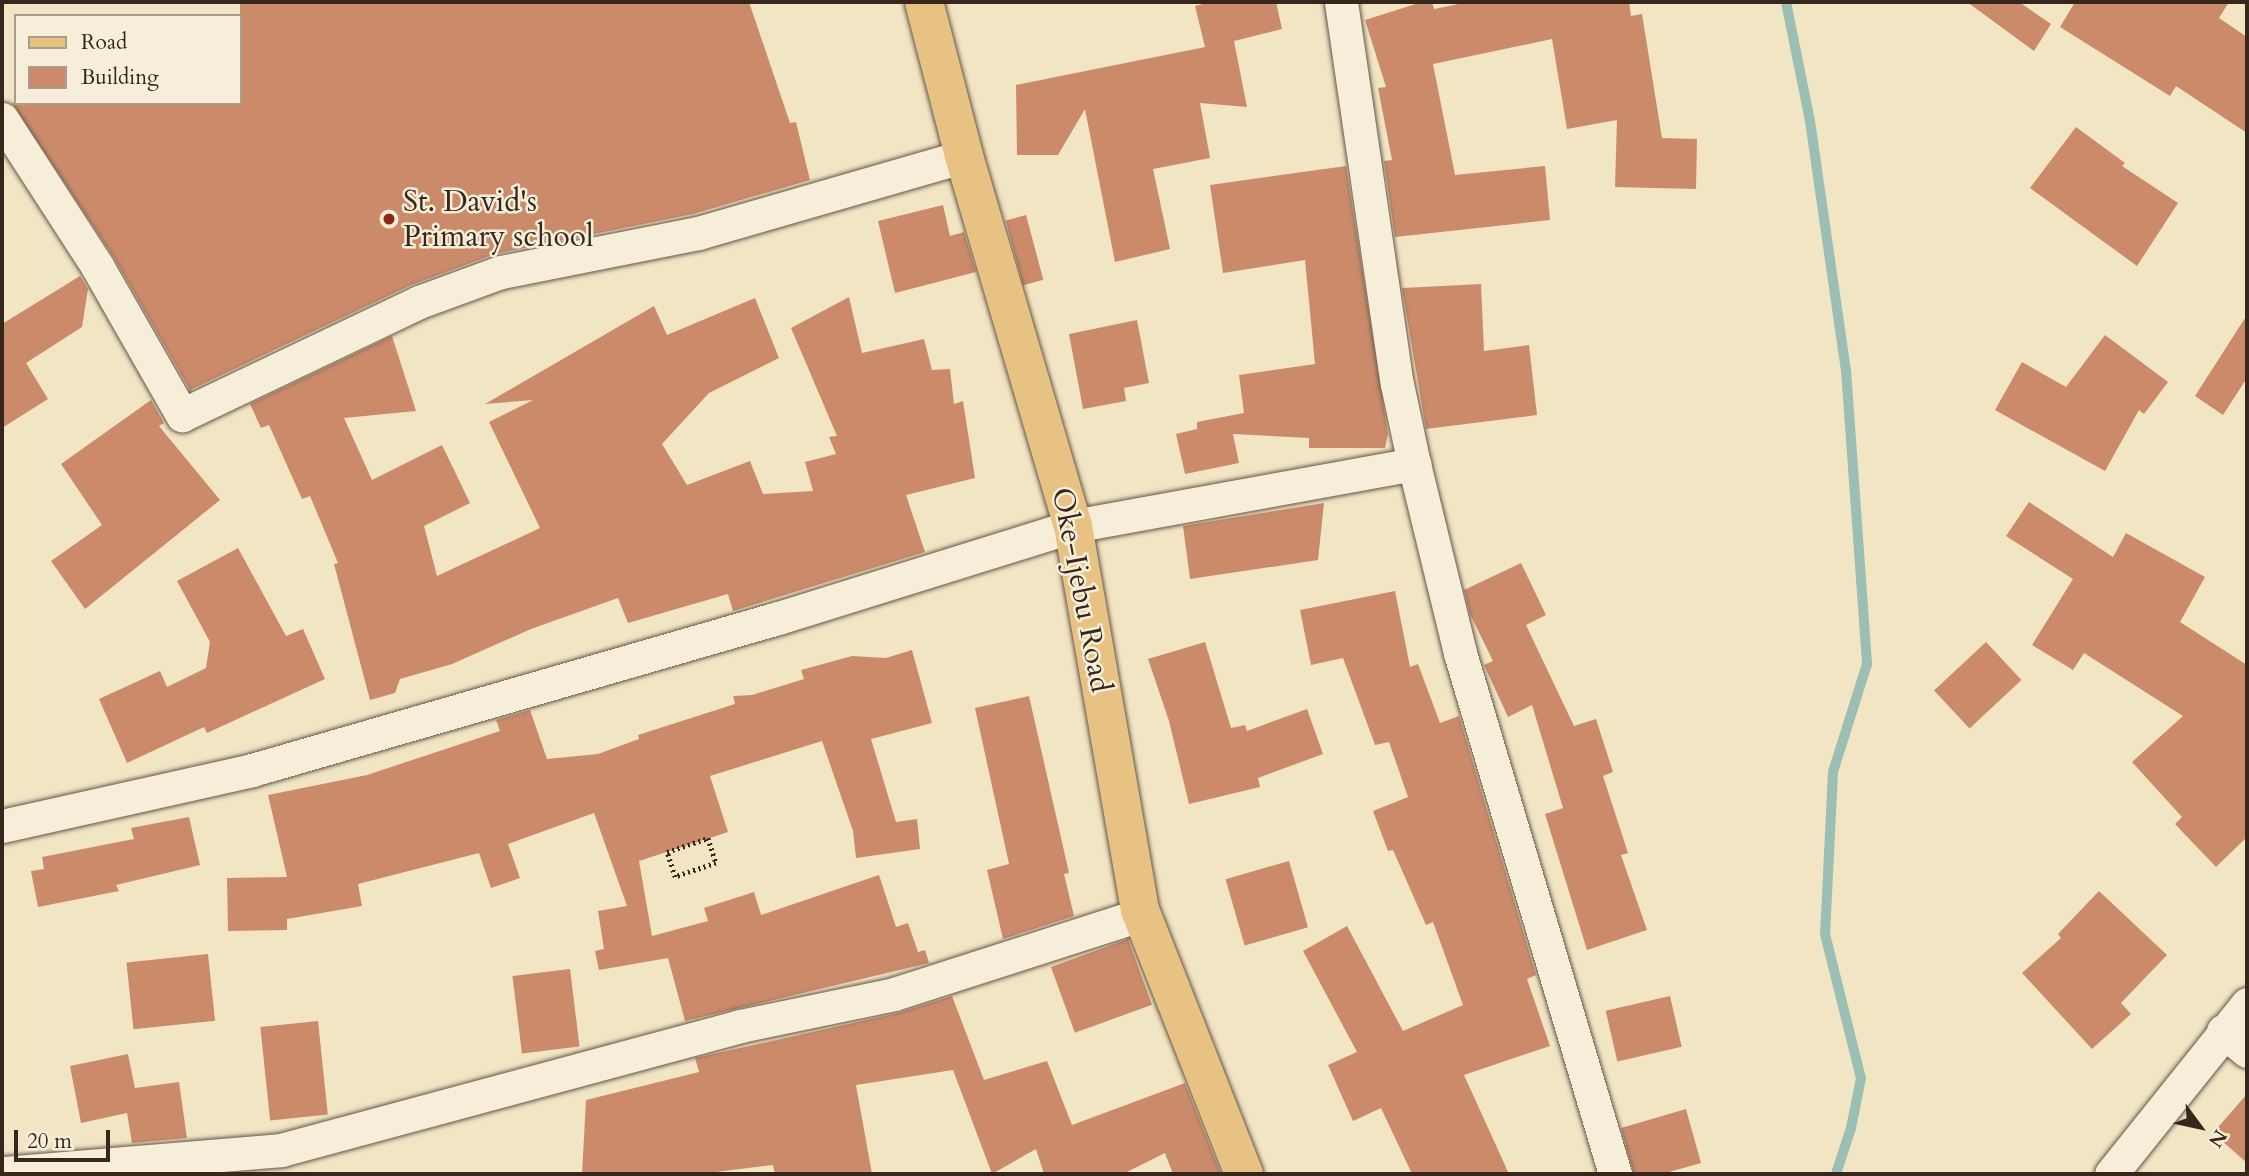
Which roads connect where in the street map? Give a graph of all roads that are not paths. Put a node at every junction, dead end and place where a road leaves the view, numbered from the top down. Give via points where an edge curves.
1 (924, 2) edge
2 (1341, 2) edge
3 (2, 119) edge
4 (964, 156) junction
5 (1413, 464) junction
6 (1073, 526) junction
7 (2, 826) edge
8 (1140, 910) junction
9 (2247, 1004) edge
10 (2235, 1041) edge
11 (2, 1173) edge
12 (1244, 1174) edge
13 (1615, 1174) edge
14 (2111, 1174) edge

1 - 4 main road, Oke-Ijebu Road
2 - 5 street
3 - 4 street via 97,266 182,415 419,302 500,272 698,233
4 - 6 main road, Oke-Ijebu Road
5 - 6 street
5 - 13 street via 1460,653
6 - 7 street via 778,618 252,770
6 - 8 main road, Oke-Ijebu Road
8 - 11 street via 1128,919 894,994 740,1026 281,1150
8 - 12 main road, Oke-Ijebu Road
9 - 10 street
10 - 14 street

